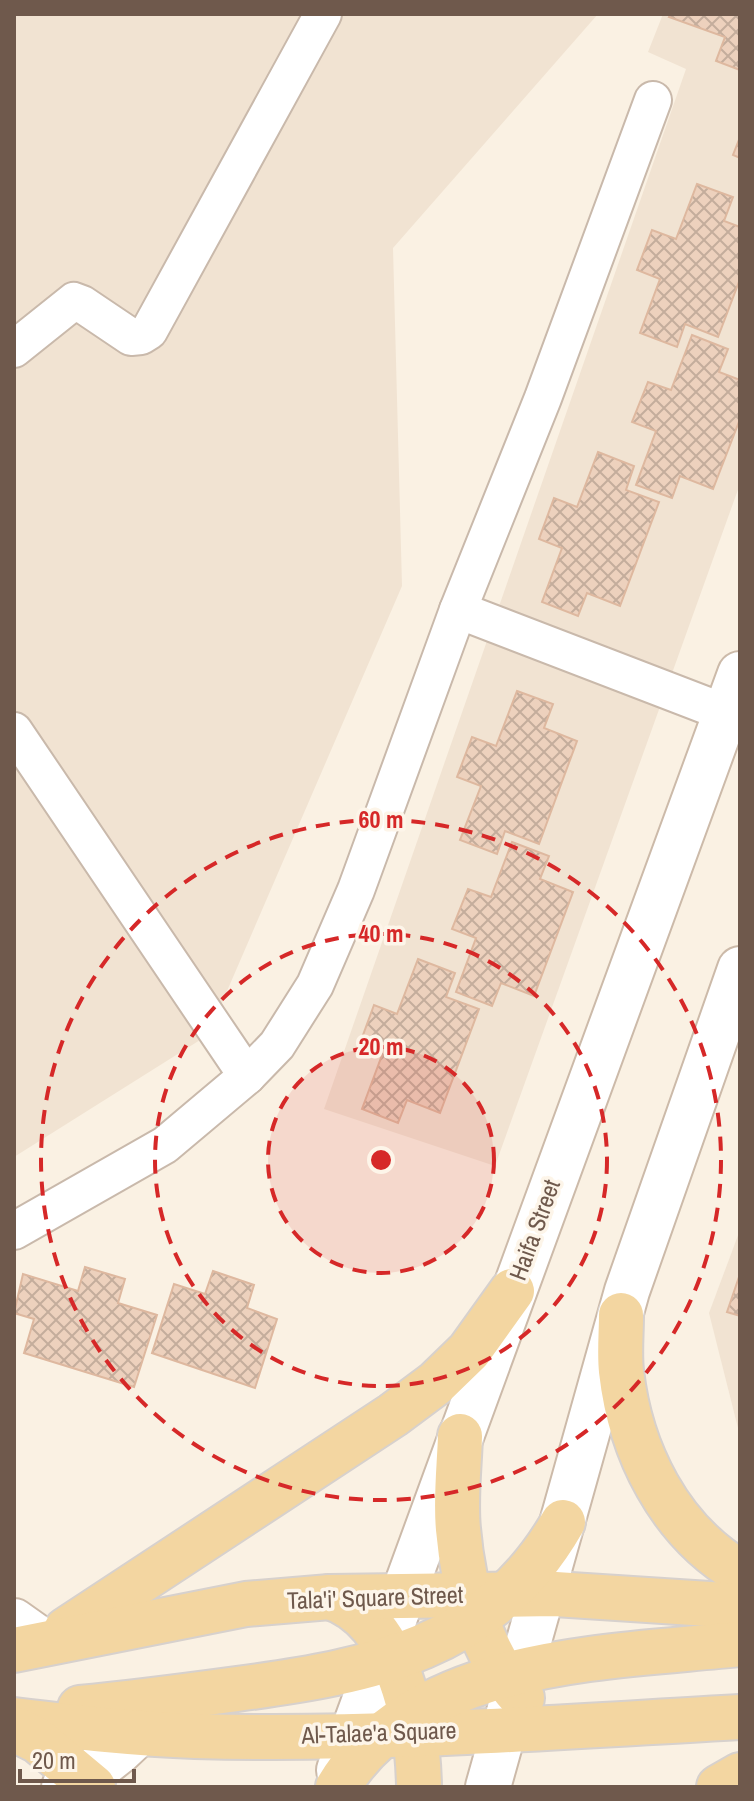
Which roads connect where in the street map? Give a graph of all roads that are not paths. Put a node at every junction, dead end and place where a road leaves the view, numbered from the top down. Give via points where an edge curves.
1 (323, 14) edge
2 (653, 100) dead end
3 (14, 349) edge
4 (458, 610) junction
5 (733, 693) edge
6 (14, 731) edge
7 (740, 969) edge
8 (247, 1076) junction
9 (14, 1231) edge
10 (512, 1291) junction
11 (621, 1315) junction
12 (460, 1436) junction
13 (740, 1572) edge
14 (402, 1595) junction
15 (330, 1597) junction
16 (499, 1600) junction
17 (740, 1606) edge
18 (24, 1638) edge
19 (740, 1644) edge
20 (384, 1655) junction
21 (512, 1692) junction
22 (153, 1715) junction
23 (14, 1717) edge
24 (740, 1717) edge
25 (14, 1729) edge
26 (390, 1730) junction
27 (740, 1775) edge
28 (79, 1784) edge
29 (336, 1787) edge
30 (419, 1787) edge
31 (488, 1787) edge
32 (719, 1787) edge

1 - 3 street via 149,331 131,337 74,301
2 - 4 street
4 - 5 street
4 - 8 street via 356,890 315,985 277,1045
5 - 10 main road, Haifa Street
6 - 8 street
7 - 11 main road
8 - 9 street via 165,1145
10 - 12 main road, Haifa Street
10 - 18 main road via 469,1351 393,1415
11 - 13 main road via 621,1370 634,1441 667,1506 717,1558
11 - 16 main road via 563,1522
12 - 14 main road, Haifa Street
12 - 16 main road via 457,1527
14 - 15 main road, Tala'i' Square Street
14 - 16 main road, Tala'i' Square Street
14 - 20 main road, Haifa Street
15 - 18 main road, Tala'i' Square Street via 246,1604
15 - 20 main road via 366,1619
16 - 17 main road, Tala'i' Square Street
16 - 20 main road via 458,1630 409,1654
16 - 21 main road
16 - 21 main road via 484,1638
19 - 21 main road via 576,1661
20 - 22 main road via 349,1672
20 - 26 main road, Haifa Street
20 - 26 main road via 408,1699
21 - 24 main road via 563,1727
21 - 26 main road, Al-Talae'a Square
21 - 31 main road
22 - 23 main road
22 - 26 main road, Al-Talae'a Square via 199,1736
22 - 28 main road via 123,1750
25 - 28 main road via 38,1741
26 - 29 main road, Haifa Street
26 - 30 main road via 418,1758
27 - 32 main road

